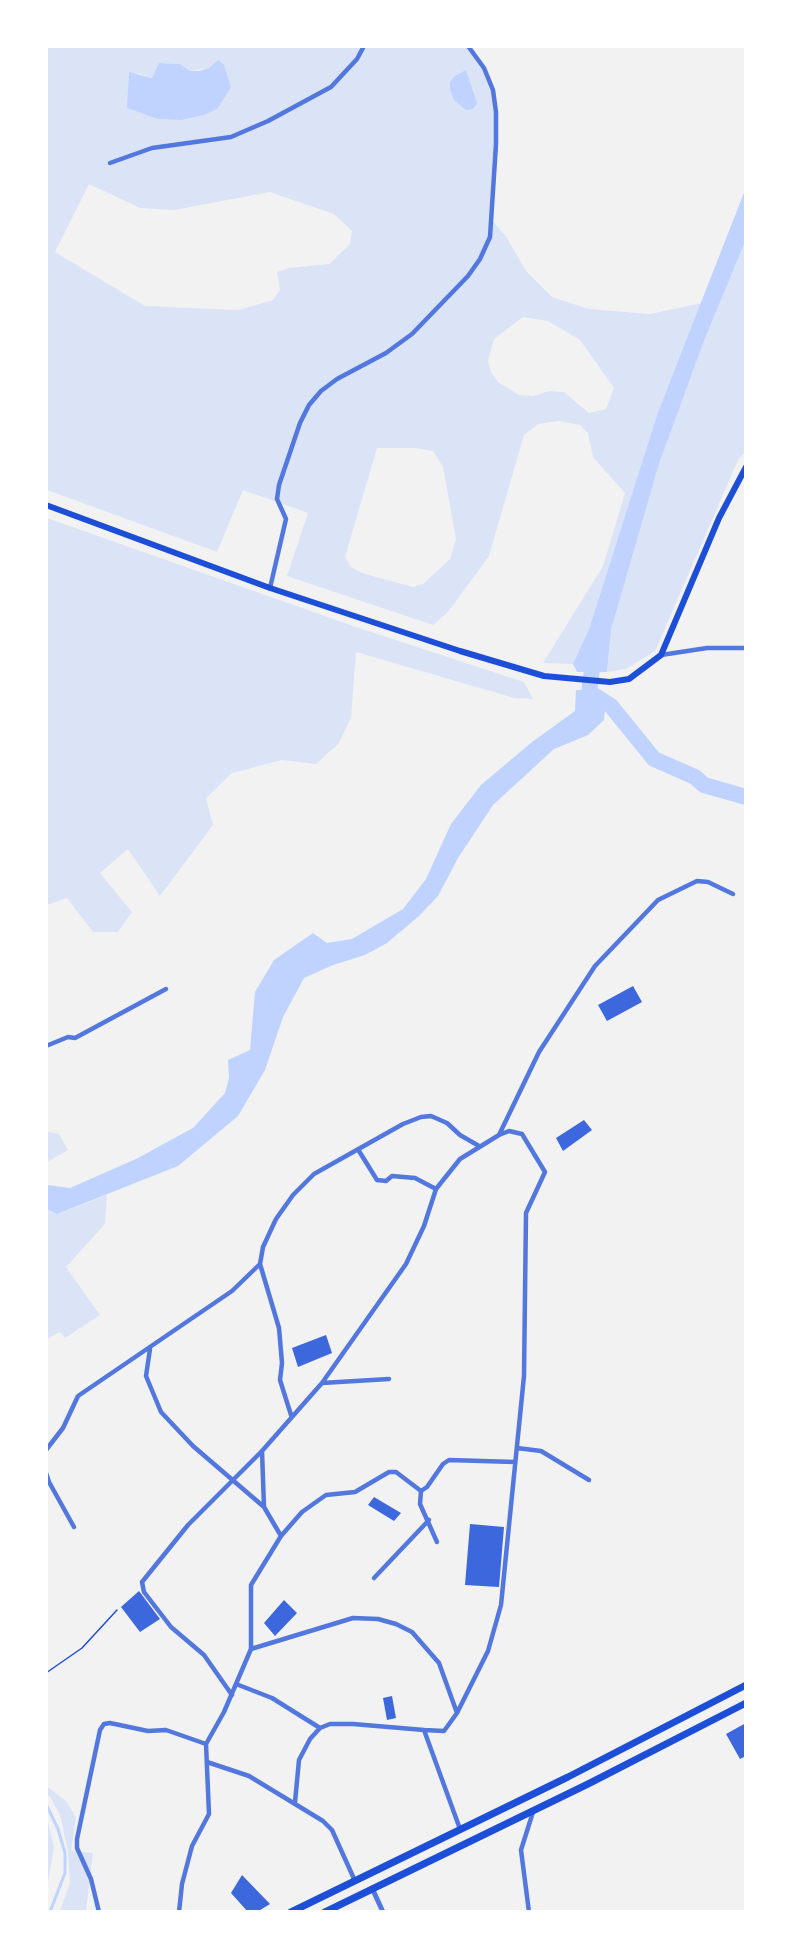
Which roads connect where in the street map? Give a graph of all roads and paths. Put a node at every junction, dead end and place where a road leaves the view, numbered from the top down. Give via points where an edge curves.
1 (364, 46) edge
2 (468, 46) edge
3 (474, 49) edge
4 (110, 163) dead end
5 (746, 467) edge
6 (46, 505) edge
7 (270, 588) junction
8 (746, 648) edge
9 (661, 655) junction
10 (733, 894) dead end
11 (166, 989) dead end
12 (46, 1046) edge
13 (499, 1135) junction
14 (479, 1146) junction
15 (359, 1151) junction
16 (436, 1189) junction
17 (260, 1263) junction
18 (150, 1349) junction
19 (389, 1379) dead end
20 (322, 1383) junction
21 (291, 1415) junction
22 (517, 1448) junction
23 (46, 1450) edge
24 (262, 1451) junction
25 (515, 1462) junction
26 (46, 1473) edge
27 (231, 1480) junction
28 (589, 1480) dead end
29 (421, 1491) junction
30 (264, 1507) junction
31 (429, 1520) junction
32 (74, 1527) dead end
33 (281, 1536) junction
34 (437, 1542) dead end
35 (374, 1578) dead end
36 (117, 1610) dead end
37 (251, 1649) junction
38 (46, 1673) edge
39 (236, 1684) junction
40 (746, 1685) edge
41 (232, 1695) junction
42 (746, 1703) edge
43 (457, 1713) junction
44 (320, 1728) junction
45 (424, 1730) junction
46 (206, 1744) junction
47 (207, 1762) junction
48 (295, 1802) junction
49 (534, 1809) junction
50 (460, 1829) junction
51 (355, 1881) junction
52 (372, 1888) junction
53 (99, 1911) edge
54 (179, 1911) edge
55 (291, 1911) edge
56 (325, 1911) edge
57 (383, 1911) edge
58 (529, 1911) edge

1 - 4 street via 331,87 268,122 231,137 152,148
2 - 3 street
3 - 7 street via 493,90 496,112 489,237 468,276 412,334 337,379 309,405 279,485 277,499 286,519
5 - 9 main road via 719,518
6 - 7 main road
7 - 9 main road via 544,676 574,681 629,679
8 - 9 street via 707,648
10 - 13 street via 697,881 658,900 595,966 539,1052
11 - 12 street via 75,1038
13 - 14 street
13 - 22 street via 509,1131 522,1134 545,1172 526,1213 524,1376
14 - 15 street via 431,1116 404,1124
14 - 16 street via 460,1159
15 - 16 street via 377,1180 392,1176 415,1178
15 - 17 street via 314,1174 293,1195 276,1219
16 - 20 street via 406,1264
17 - 18 street via 232,1291
17 - 21 street via 279,1328 280,1380
18 - 23 street via 78,1396 63,1428
18 - 27 street via 146,1376 161,1412
19 - 20 street
20 - 21 street
21 - 24 street
22 - 25 street
22 - 28 street via 542,1451
24 - 27 street
24 - 30 street
25 - 29 street via 449,1460
25 - 43 street via 501,1605 488,1651
26 - 32 street
27 - 30 street
27 - 41 street via 173,1543 142,1586 171,1627 204,1655
29 - 31 street via 420,1504
29 - 33 street via 396,1472 389,1472 355,1492 326,1495 302,1512
30 - 33 street
31 - 34 street
31 - 35 street
33 - 37 street via 251,1585
36 - 38 path via 82,1648
37 - 39 street
37 - 43 street via 353,1618 396,1624 412,1632 439,1663
39 - 41 street
39 - 44 street via 272,1698
40 - 50 main road
41 - 46 street
42 - 49 main road
43 - 45 street via 444,1731
44 - 45 street via 353,1724
44 - 48 street via 299,1760
45 - 50 street
46 - 47 street
46 - 53 street via 166,1730 148,1731 110,1723 100,1730 77,1839
47 - 48 street via 249,1776
47 - 54 street via 209,1814 192,1846
48 - 51 street via 332,1830
49 - 52 main road
49 - 58 street via 521,1850
50 - 51 main road
51 - 55 main road
52 - 56 main road
52 - 57 street

